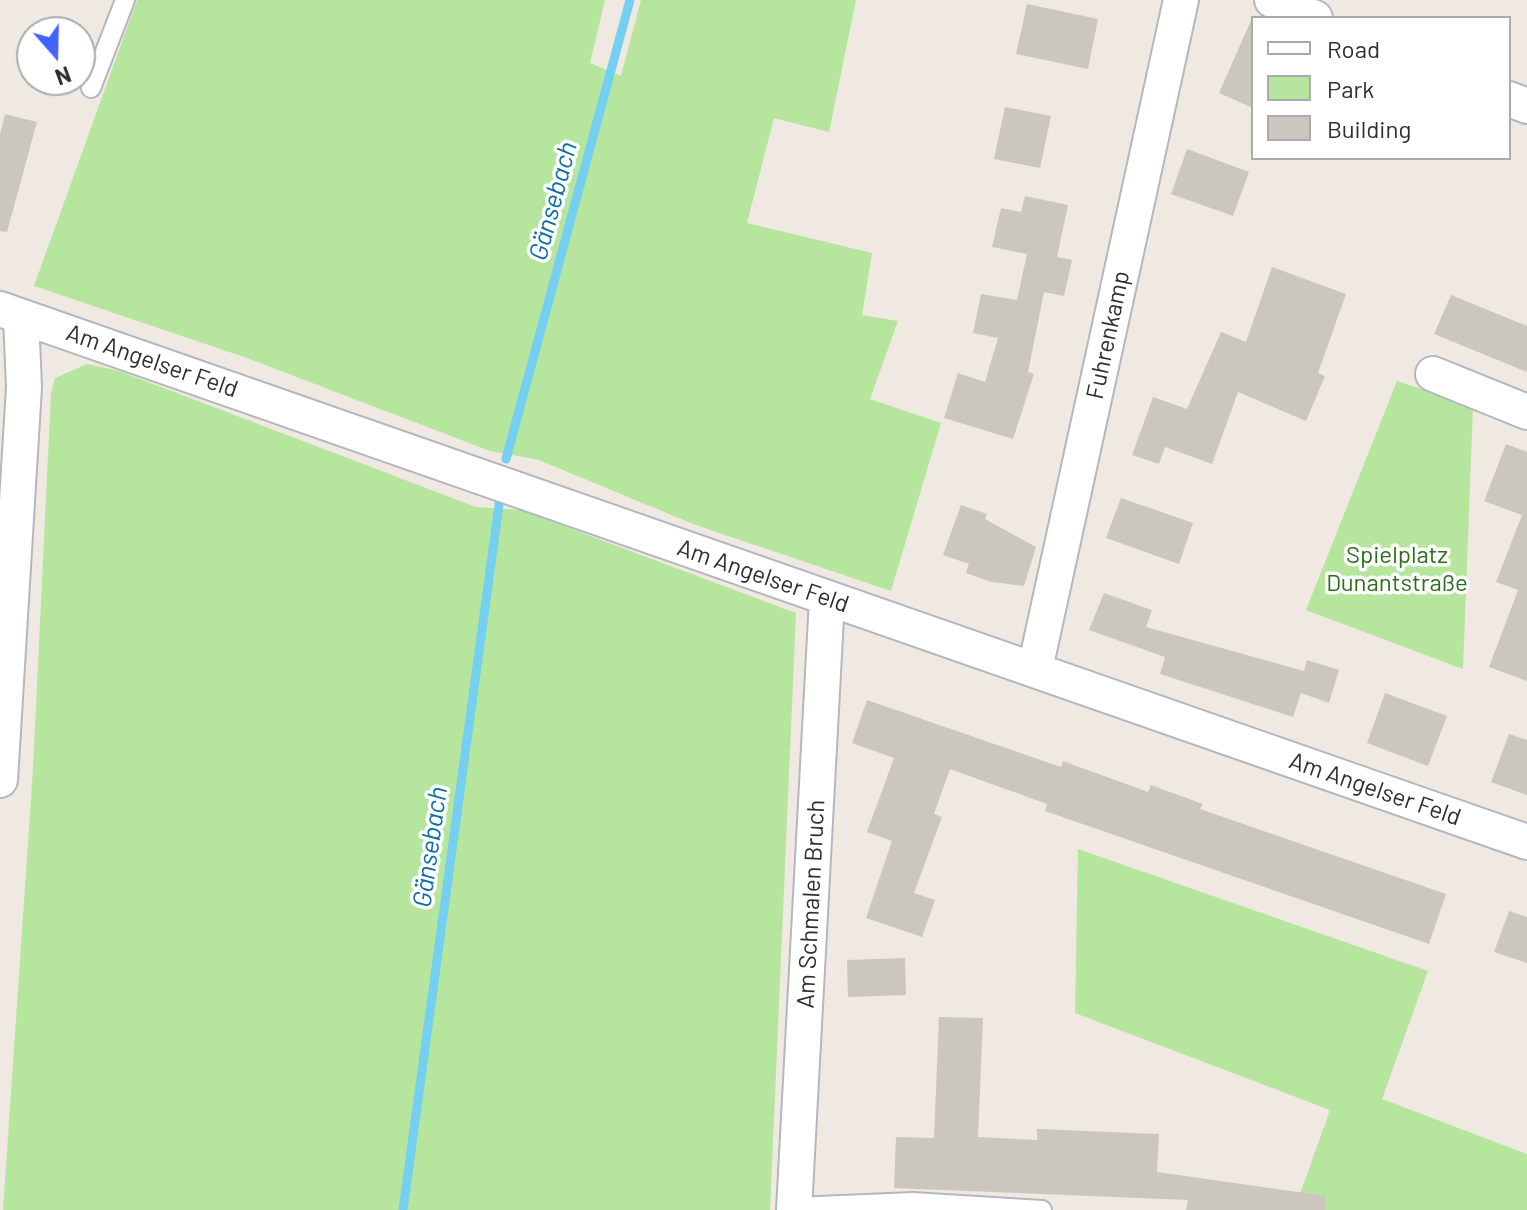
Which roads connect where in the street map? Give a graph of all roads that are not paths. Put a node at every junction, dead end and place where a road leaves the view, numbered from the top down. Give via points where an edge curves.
1 (125, 0) edge
2 (1181, 0) edge
3 (1272, 0) edge
4 (1310, 16) edge
5 (96, 75) edge
6 (11, 313) edge
7 (1433, 374) dead end
8 (1527, 412) edge
9 (827, 599) junction
10 (1035, 669) junction
11 (0, 780) edge
12 (1527, 842) edge
13 (794, 1209) edge
14 (1042, 1210) edge

1 - 5 lane
2 - 10 street, Fuhrenkamp
3 - 4 street
6 - 9 street, Am Angelser Feld
6 - 11 street via 24,387
7 - 8 street
9 - 10 street, Am Angelser Feld
9 - 13 street, Am Schmalen Bruch
10 - 12 street, Am Angelser Feld
13 - 14 lane via 913,1202

